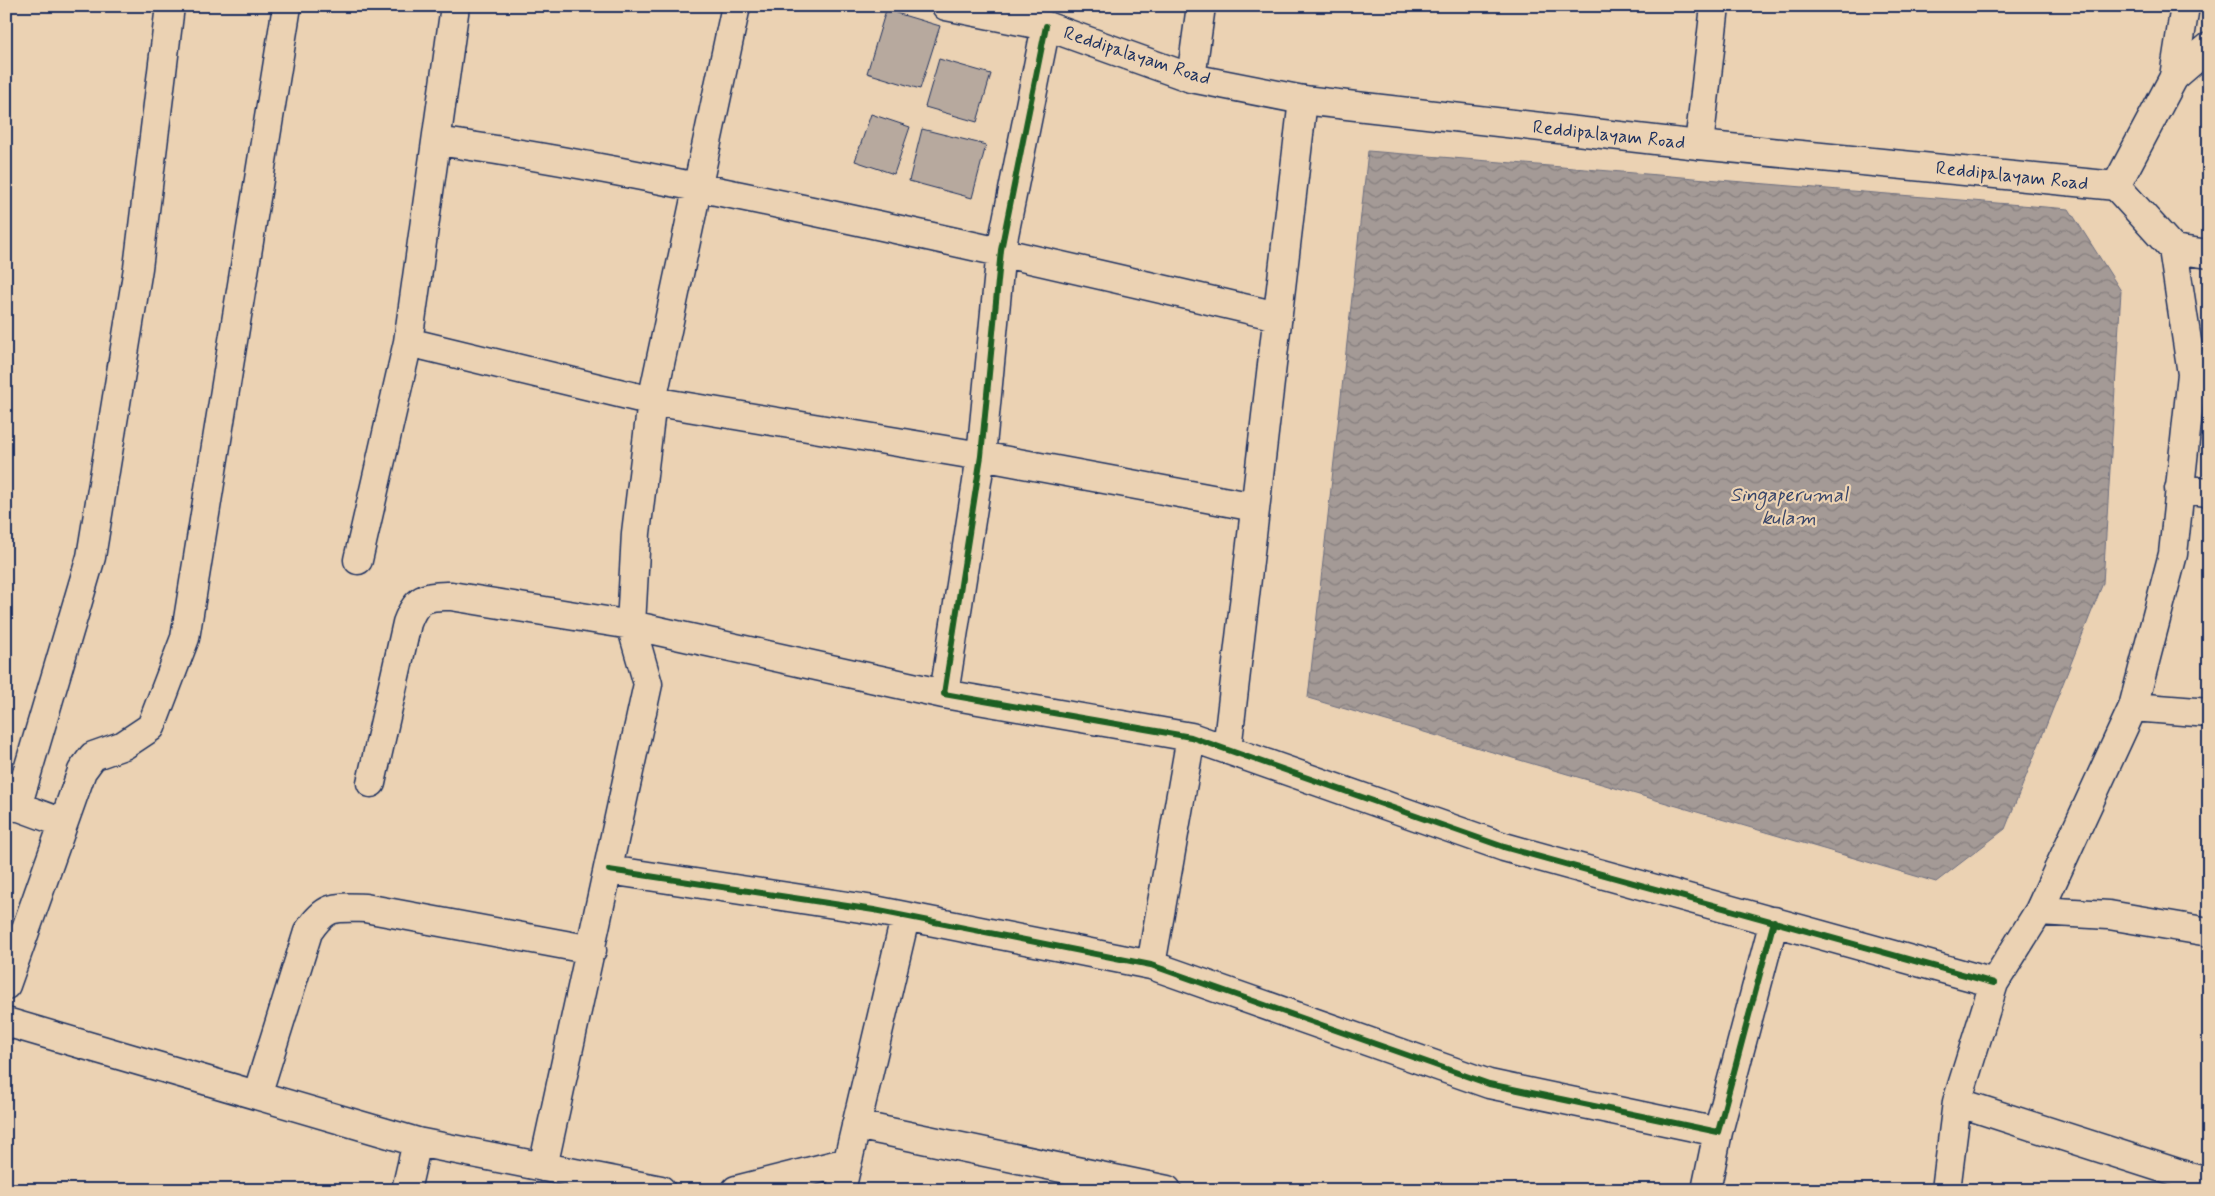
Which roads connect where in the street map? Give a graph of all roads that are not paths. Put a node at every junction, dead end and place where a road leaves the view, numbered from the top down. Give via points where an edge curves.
1 (170, 6) edge
2 (287, 6) edge
3 (455, 6) edge
4 (736, 6) edge
5 (946, 6) edge
6 (1201, 6) edge
7 (1715, 6) edge
8 (2185, 6) edge
9 (1046, 26) junction
10 (2209, 47) edge
11 (2174, 77) junction
12 (1191, 78) junction
13 (1303, 100) junction
14 (437, 141) junction
15 (1699, 145) junction
16 (2116, 186) junction
17 (697, 187) junction
18 (2173, 249) junction
19 (1001, 250) junction
20 (2209, 254) edge
21 (1277, 316) junction
22 (408, 342) junction
23 (652, 401) junction
24 (982, 456) junction
25 (2179, 490) junction
26 (2209, 492) edge
27 (1255, 507) junction
28 (358, 560) dead end
29 (631, 625) junction
30 (944, 694) junction
31 (2133, 707) junction
32 (2209, 713) edge
33 (1191, 737) junction
34 (1227, 749) junction
35 (371, 783) dead end
36 (12, 804) edge
37 (63, 824) junction
38 (610, 870) junction
39 (2039, 911) junction
40 (905, 918) junction
41 (1774, 921) junction
42 (2209, 932) edge
43 (592, 950) junction
44 (1151, 965) junction
45 (1994, 983) junction
46 (6, 985) edge
47 (6, 1022) edge
48 (257, 1096) junction
49 (1958, 1102) junction
50 (856, 1125) junction
51 (1718, 1132) junction
52 (417, 1142) junction
53 (847, 1162) junction
54 (543, 1167) junction
55 (2209, 1183) edge
56 (406, 1190) edge
57 (661, 1190) edge
58 (736, 1190) edge
59 (840, 1190) edge
60 (1167, 1190) edge
61 (1706, 1190) edge
62 (1946, 1190) edge

1 - 36 street via 138,268 91,557
2 - 37 street via 184,638 151,727 124,745 93,756 82,771
3 - 14 street
4 - 17 street
5 - 9 street, Reddipalayam Road
6 - 12 street
7 - 15 street
8 - 11 street
9 - 12 street, Reddipalayam Road
9 - 19 street
10 - 11 street, Reddipalayam Road
11 - 16 street, Reddipalayam Road
12 - 13 street, Reddipalayam Road
13 - 15 street, Reddipalayam Road
13 - 21 street
14 - 17 street via 543,156
14 - 22 street
15 - 16 street, Reddipalayam Road
16 - 18 street
17 - 19 street
17 - 23 street
18 - 20 street
18 - 25 street via 2192,374
19 - 21 street
19 - 24 street
21 - 27 street
22 - 23 street
22 - 28 street
23 - 24 street
23 - 29 street via 636,533
24 - 27 street
24 - 30 street
25 - 26 street
25 - 31 street via 2173,554
27 - 34 street
29 - 30 street
29 - 35 street via 451,596 424,598 413,607 407,623
29 - 38 street via 648,684
30 - 33 street
31 - 32 street
31 - 39 street
33 - 34 street
33 - 44 street
34 - 41 street via 1504,847
36 - 37 street
37 - 46 street
38 - 40 street via 874,910
38 - 43 street
39 - 42 street via 2109,915
39 - 45 street
40 - 44 street
40 - 50 street
41 - 45 street
41 - 51 street
43 - 48 street via 365,908 338,907 319,915 308,932
43 - 54 street
44 - 51 street via 1489,1084
45 - 49 street
47 - 48 street
48 - 52 street
49 - 55 street
49 - 62 street
50 - 53 street
50 - 60 street
51 - 61 street
52 - 54 street
52 - 56 street
53 - 58 street
53 - 59 street
54 - 57 street

